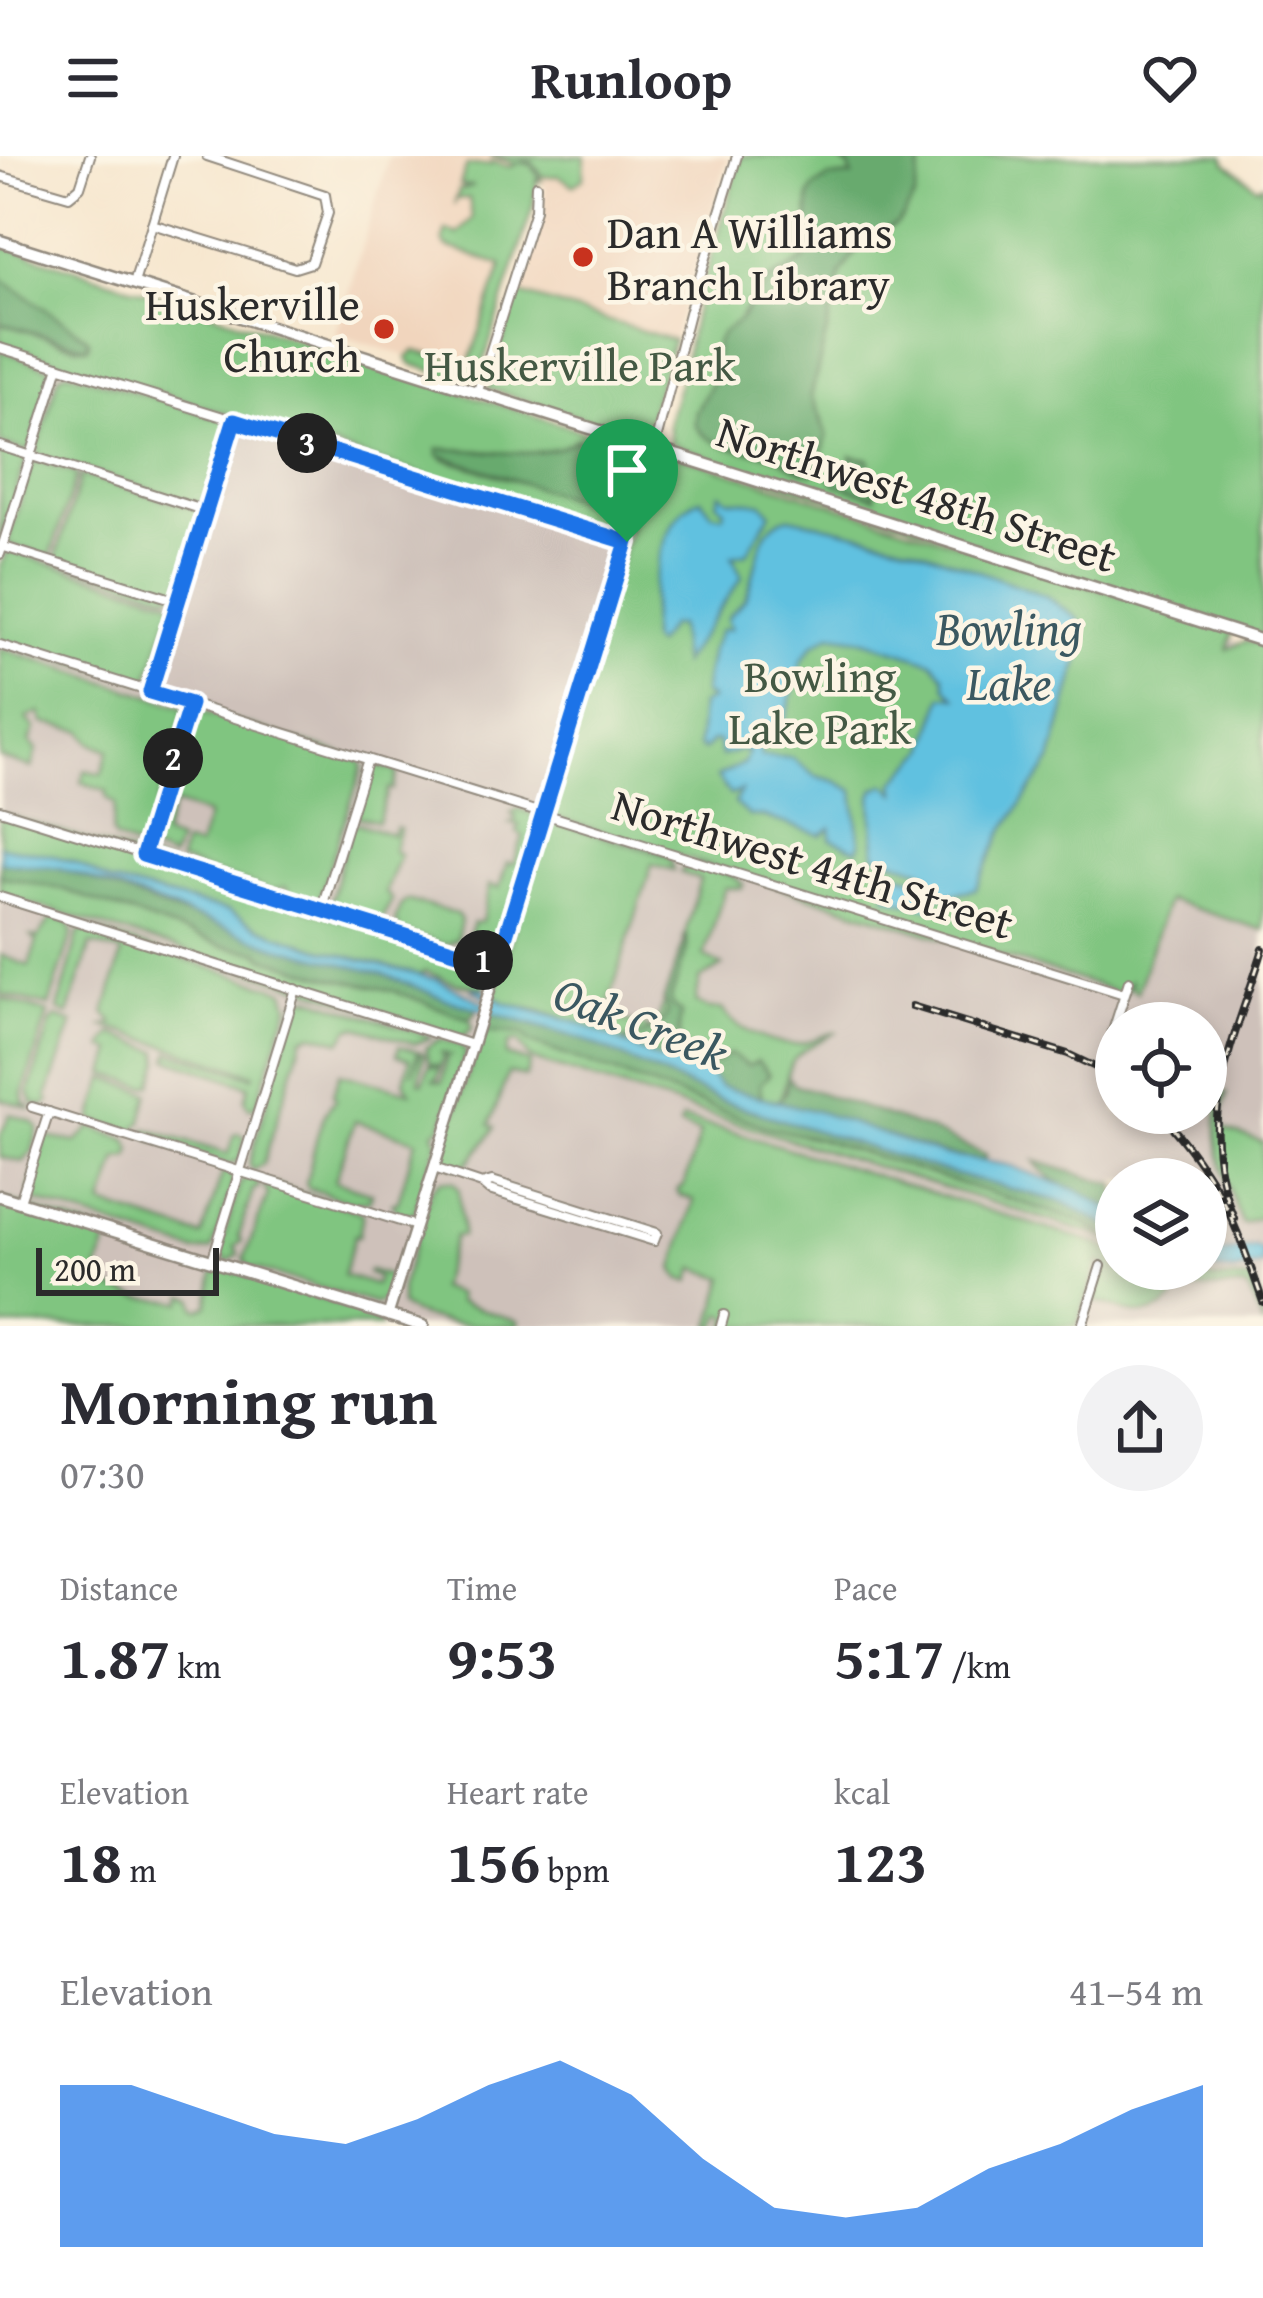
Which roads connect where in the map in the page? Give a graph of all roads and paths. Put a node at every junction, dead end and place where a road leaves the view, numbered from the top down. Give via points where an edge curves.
1 (90, 156) edge
2 (173, 156) edge
3 (207, 156) edge
4 (737, 156) edge
5 (0, 176) edge
6 (536, 185) dead end
7 (152, 224) junction
8 (0, 241) edge
9 (134, 284) junction
10 (0, 348) edge
11 (58, 366) junction
12 (478, 392) junction
13 (234, 421) junction
14 (0, 446) edge
15 (655, 448) junction
16 (31, 456) junction
17 (206, 511) junction
18 (627, 542) junction
19 (1, 548) edge
20 (178, 601) junction
21 (1263, 641) edge
22 (0, 645) edge
23 (150, 692) junction
24 (190, 704) junction
25 (368, 759) junction
26 (0, 810) edge
27 (544, 814) junction
28 (143, 855) junction
29 (0, 897) edge
30 (321, 910) junction
31 (497, 964) junction
32 (1129, 981) dead end
33 (296, 989) junction
34 (1124, 994) junction
35 (1122, 1002) edge
36 (472, 1045) junction
37 (32, 1107) dead end
38 (49, 1112) junction
39 (434, 1168) junction
40 (240, 1171) junction
41 (0, 1196) edge
42 (20, 1202) junction
43 (416, 1226) junction
44 (656, 1237) dead end
45 (212, 1262) junction
46 (1095, 1285) edge
47 (724, 1315) dead end
48 (386, 1320) edge
49 (423, 1326) edge
50 (721, 1326) edge
51 (1082, 1326) edge

1 - 5 street via 76,192 64,196
2 - 7 street
3 - 7 street via 328,199 314,258 295,268
4 - 15 street
6 - 12 street
7 - 9 street
8 - 9 main road, Northwest 48th Street
9 - 12 main road, Northwest 48th Street
10 - 11 street
11 - 13 street
11 - 16 street
12 - 15 main road, Northwest 48th Street
13 - 17 street
13 - 18 street
14 - 16 street
15 - 18 street
15 - 21 main road, Northwest 48th Street
16 - 17 street
16 - 19 street
17 - 20 street
18 - 27 street
19 - 20 street
20 - 23 street
22 - 23 street, Northwest 44th Street
23 - 24 street, Northwest 44th Street
24 - 25 street, Northwest 44th Street
24 - 28 street
25 - 27 street, Northwest 44th Street
25 - 30 street
26 - 28 street
27 - 31 street
27 - 34 street, Northwest 44th Street
28 - 30 street
29 - 33 street
30 - 31 street
31 - 36 street
32 - 34 street
33 - 36 street
33 - 40 street
34 - 35 street
36 - 39 street
37 - 38 street
38 - 40 street
38 - 42 street
39 - 43 street
39 - 44 street
40 - 43 street
40 - 45 street
41 - 42 main road
42 - 45 main road
43 - 48 street
45 - 48 main road
46 - 51 street
47 - 50 street
48 - 49 main road

